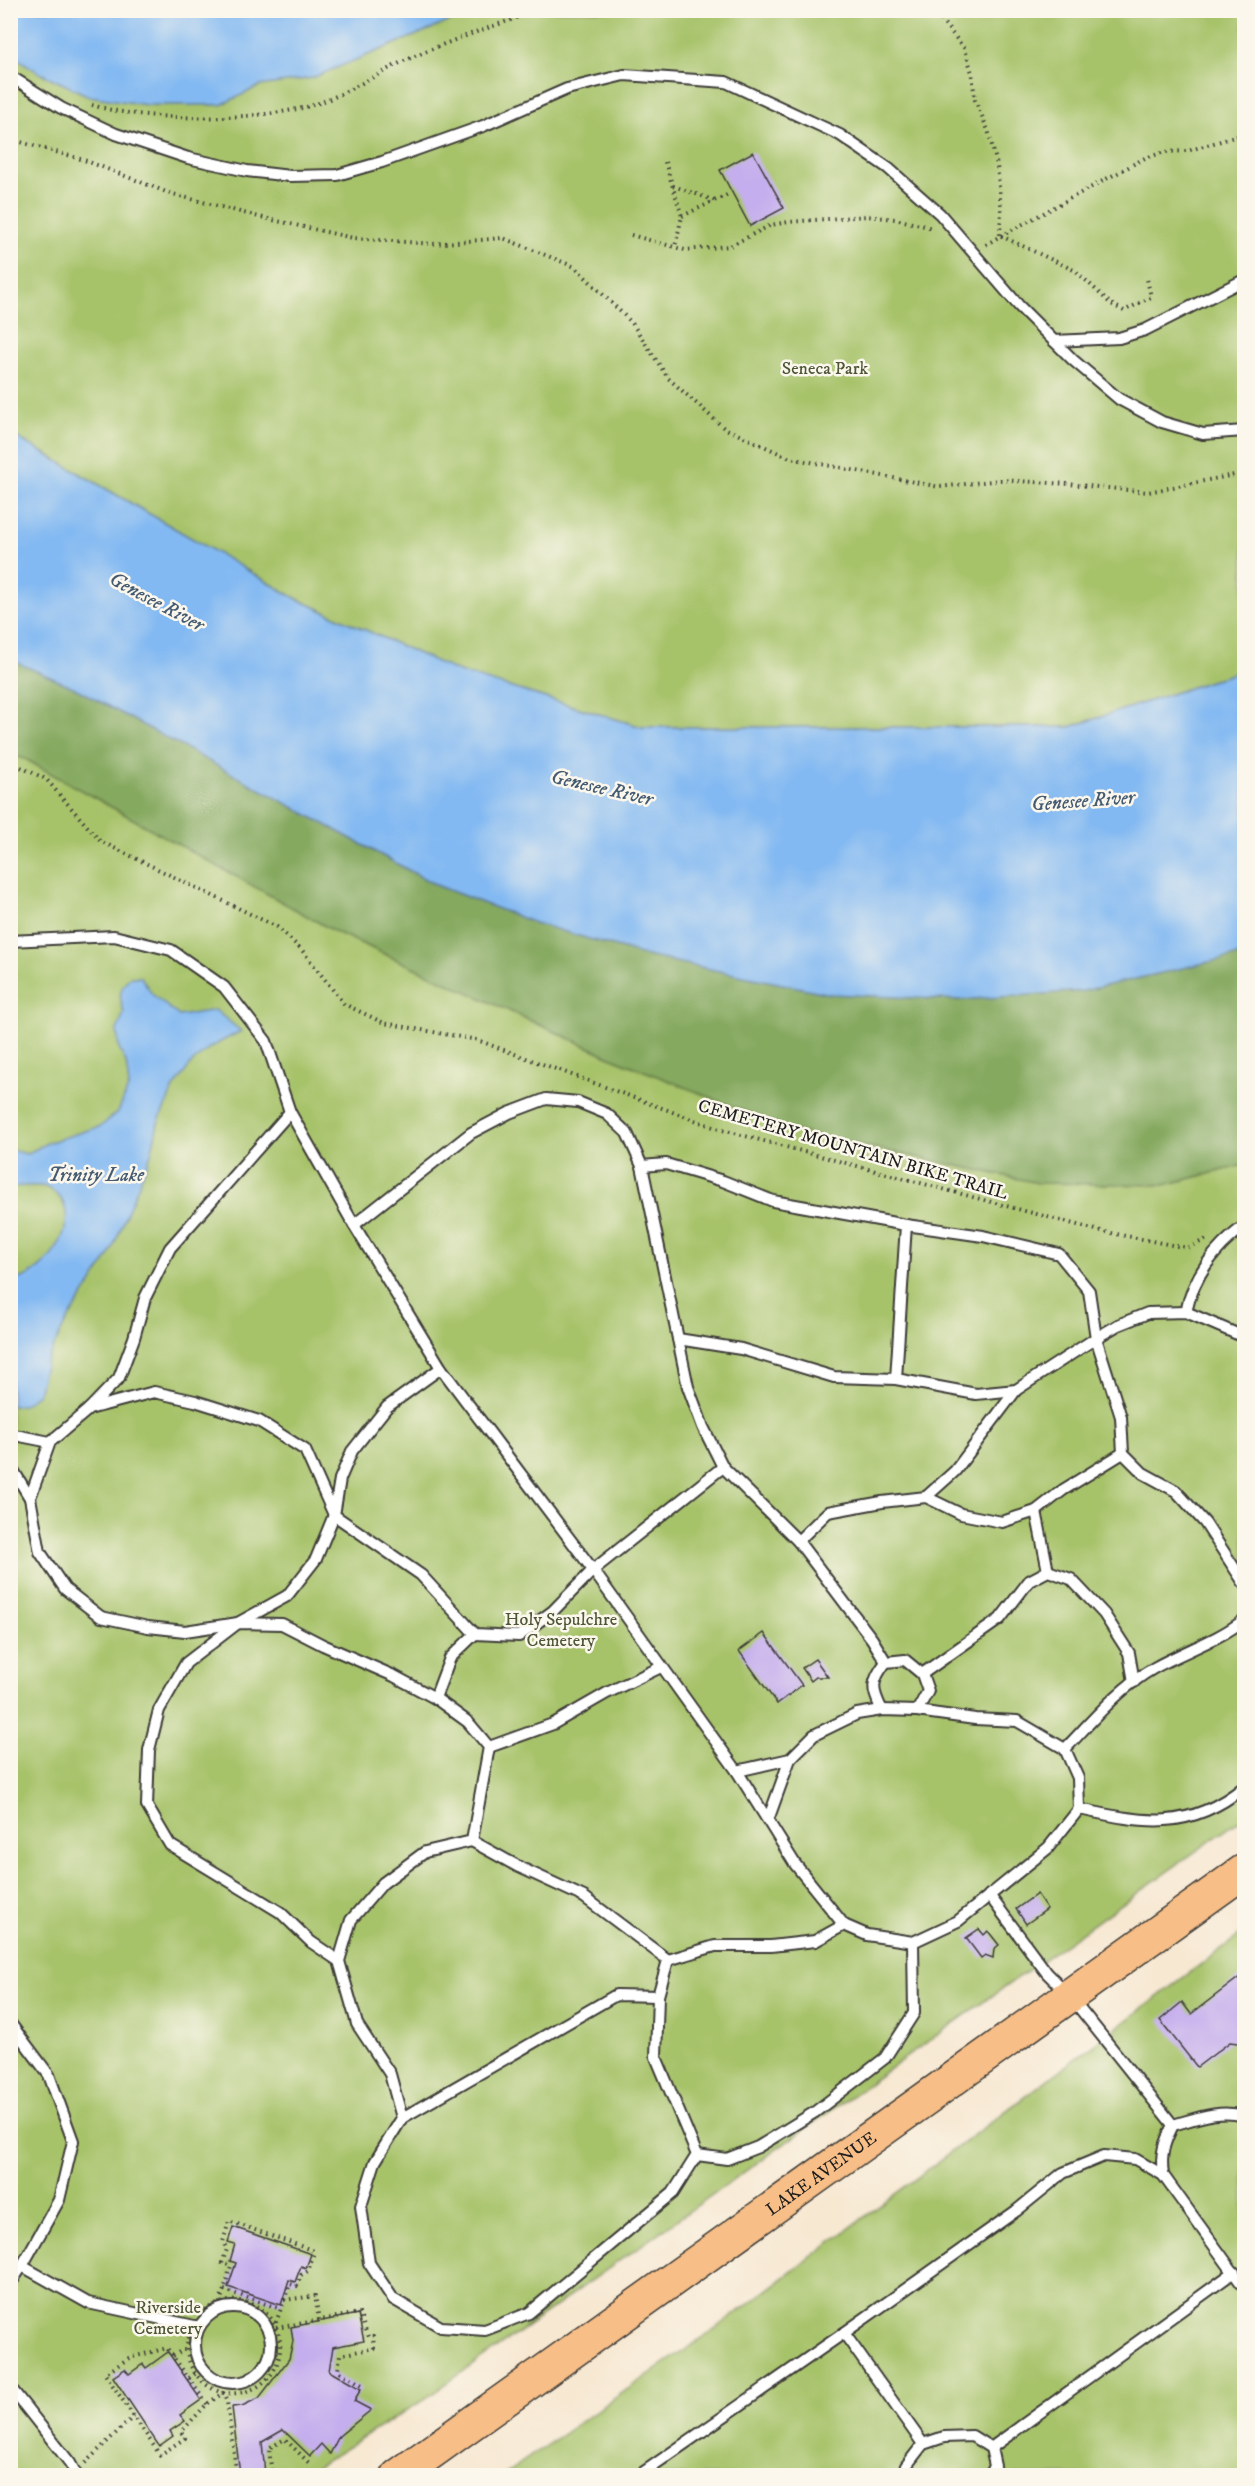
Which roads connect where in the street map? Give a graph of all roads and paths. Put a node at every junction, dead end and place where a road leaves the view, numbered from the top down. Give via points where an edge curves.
1 (537, 10) edge
2 (933, 10) edge
3 (10, 76) edge
4 (86, 103) dead end
5 (1245, 134) edge
6 (10, 139) edge
7 (665, 162) dead end
8 (672, 185) junction
9 (727, 195) dead end
10 (716, 201) junction
11 (682, 216) junction
12 (957, 234) junction
13 (631, 235) dead end
14 (1000, 236) junction
15 (675, 247) junction
16 (974, 254) junction
17 (1147, 279) dead end
18 (1245, 280) edge
19 (1054, 341) junction
20 (1245, 431) edge
21 (1245, 473) edge
22 (10, 762) edge
23 (10, 941) edge
24 (290, 1112) junction
25 (642, 1166) junction
26 (354, 1225) junction
27 (906, 1225) junction
28 (1245, 1227) edge
29 (1216, 1235) dead end
30 (1186, 1312) junction
31 (1245, 1337) edge
32 (1096, 1338) junction
33 (678, 1340) junction
34 (441, 1368) junction
35 (896, 1378) junction
36 (1016, 1390) junction
37 (89, 1409) junction
38 (10, 1434) edge
39 (50, 1442) junction
40 (1123, 1453) junction
41 (10, 1465) edge
42 (723, 1467) junction
43 (926, 1497) junction
44 (30, 1498) junction
45 (1036, 1511) junction
46 (334, 1515) junction
47 (798, 1541) junction
48 (593, 1570) junction
49 (1048, 1571) junction
50 (1245, 1583) edge
51 (1245, 1620) edge
52 (238, 1623) junction
53 (475, 1634) junction
54 (886, 1662) junction
55 (661, 1667) junction
56 (922, 1674) junction
57 (1134, 1682) junction
58 (435, 1698) junction
59 (882, 1710) junction
60 (917, 1711) junction
61 (489, 1747) junction
62 (1065, 1749) junction
63 (790, 1759) junction
64 (737, 1771) junction
65 (1245, 1787) edge
66 (1079, 1809) junction
67 (768, 1820) junction
68 (472, 1841) junction
69 (1245, 1871) edge
70 (989, 1895) junction
71 (844, 1925) junction
72 (913, 1942) junction
73 (668, 1960) junction
74 (339, 1961) junction
75 (658, 1996) junction
76 (1070, 1996) junction
77 (10, 2023) edge
78 (1245, 2116) edge
79 (402, 2118) junction
80 (1173, 2125) junction
81 (697, 2155) junction
82 (1163, 2175) junction
83 (22, 2266) junction
84 (1234, 2272) junction
85 (10, 2284) edge
86 (1245, 2287) edge
87 (224, 2290) junction
88 (284, 2300) junction
89 (220, 2303) junction
90 (281, 2309) junction
91 (319, 2320) junction
92 (196, 2326) junction
93 (276, 2327) junction
94 (844, 2333) junction
95 (187, 2350) junction
96 (173, 2356) junction
97 (199, 2371) junction
98 (189, 2378) junction
99 (227, 2382) junction
100 (364, 2386) dead end
101 (10, 2387) edge
102 (223, 2393) junction
103 (207, 2404) junction
104 (134, 2416) junction
105 (923, 2444) junction
106 (991, 2448) junction
107 (309, 2463) dead end
108 (76, 2474) edge
109 (237, 2475) edge
110 (272, 2475) edge
111 (398, 2475) edge
112 (638, 2475) edge
113 (903, 2475) edge
114 (990, 2475) edge

1 - 4 path via 431,50 309,106 254,115 198,117 137,114
2 - 14 path via 965,49 975,100 997,165
3 - 12 lane via 61,108 116,134 188,158 290,176 337,175 382,162 483,126 567,89 624,75 726,82 840,135 888,168
5 - 14 path via 1187,152 1165,152 1145,158
6 - 21 path via 84,160 169,193 255,216 353,238 433,244 502,238 575,267 632,323 668,378 724,428 790,458 939,487 1000,480 1149,492
7 - 8 path
8 - 10 path
8 - 11 path
9 - 10 path
10 - 11 path
11 - 15 path
12 - 15 path via 867,216 771,225 730,246 685,250
12 - 16 lane
13 - 15 path
14 - 16 path
14 - 17 path via 1076,271 1110,304 1124,311 1151,297
16 - 19 lane
18 - 19 lane via 1145,330 1119,338
19 - 20 lane via 1119,399 1162,422 1203,434
22 - 29 path, CEMETERY MOUNTAIN BIKE TRAIL via 46,779 100,841 277,927 301,949 344,1004 384,1023 477,1040 719,1129 1096,1230 1187,1248
23 - 24 lane via 114,936 171,950 224,987 266,1041
24 - 26 lane
24 - 37 lane via 170,1248 145,1298 119,1378
25 - 26 lane via 627,1133 607,1114 578,1102 546,1099 471,1133
25 - 27 lane via 666,1164 773,1201
25 - 33 lane
26 - 34 lane
27 - 32 lane via 983,1236 1059,1254 1089,1291
27 - 35 lane
28 - 30 lane via 1216,1251 1191,1289
30 - 31 lane
30 - 32 lane via 1148,1313
32 - 36 lane
32 - 40 lane via 1120,1417
33 - 35 lane via 741,1349 834,1377
33 - 42 lane via 688,1387
34 - 46 lane via 387,1407 352,1451 340,1479
34 - 48 lane
35 - 36 lane via 976,1394
36 - 43 lane via 955,1471
37 - 39 lane
37 - 46 lane via 154,1392 259,1421 305,1449
38 - 39 lane
39 - 44 lane
40 - 45 lane
40 - 50 lane via 1143,1473 1176,1491 1205,1523
41 - 44 lane
42 - 47 lane
42 - 48 lane
43 - 45 lane via 961,1514 1002,1522
43 - 47 lane via 828,1512
44 - 52 lane via 40,1552 65,1589 101,1617 185,1631
45 - 49 lane
46 - 52 lane via 316,1559 287,1596
46 - 53 lane via 421,1575
47 - 54 lane
48 - 53 lane via 553,1611 519,1636
48 - 55 lane
49 - 56 lane via 1029,1581 999,1619
49 - 57 lane via 1071,1579 1104,1614 1129,1653
51 - 57 lane
52 - 58 lane via 282,1624
52 - 74 lane via 186,1663 159,1710 149,1750 147,1806 170,1845 280,1912 311,1942
53 - 58 lane via 450,1658
54 - 56 lane via 905,1660
54 - 59 lane via 875,1676 873,1694
55 - 61 lane via 553,1724
55 - 64 lane
56 - 60 lane via 928,1691
57 - 62 lane via 1100,1710
58 - 61 lane via 468,1722
59 - 60 lane
59 - 63 lane via 857,1714 814,1735
60 - 62 lane via 1017,1721
61 - 68 lane
62 - 66 lane via 1078,1778
63 - 64 lane
63 - 67 lane
64 - 67 lane
65 - 66 lane via 1194,1817 1153,1822
66 - 70 lane via 1048,1848
67 - 71 lane via 795,1864
68 - 73 lane via 584,1897
68 - 74 lane via 425,1852 383,1883 351,1920
69 - 76 main road, LAKE AVENUE
70 - 72 lane via 958,1921
70 - 76 lane via 1047,1973
71 - 72 lane via 867,1935
71 - 73 lane via 815,1941 715,1946
72 - 81 lane via 914,2013 885,2058 814,2112 758,2147 727,2158
73 - 75 lane
74 - 79 lane via 357,2024 390,2074
75 - 79 lane via 616,1995
75 - 81 lane via 656,2056
76 - 80 lane
76 - 111 main road, LAKE AVENUE
77 - 83 lane via 49,2075 73,2141 59,2200
78 - 80 lane via 1232,2112 1208,2114
79 - 81 lane via 375,2162 361,2206 369,2262 393,2300 441,2327 484,2330 529,2313 673,2193
80 - 82 lane via 1160,2159
82 - 84 lane
82 - 94 lane via 1135,2159 1104,2156 1063,2173
83 - 85 lane
83 - 92 lane via 88,2303
84 - 86 lane
84 - 106 lane
87 - 88 path via 231,2266 222,2263 229,2222 312,2250 308,2271 301,2275 297,2286 290,2284
87 - 89 path
87 - 90 path
88 - 90 path
88 - 91 path via 315,2296
89 - 92 path via 206,2310
89 - 93 path via 235,2301 255,2306
90 - 93 path
91 - 93 path
91 - 100 path via 359,2313 368,2337 373,2336 374,2348 340,2355 338,2372
92 - 95 path
92 - 97 lane
92 - 99 lane via 218,2310 230,2307 243,2308 263,2322 271,2346 262,2370 252,2378
93 - 102 path via 281,2348 270,2377 244,2393
94 - 105 lane
94 - 112 lane
95 - 96 path
95 - 97 path
96 - 98 path
96 - 104 path via 167,2348 129,2358 105,2374
97 - 98 path
97 - 99 lane
97 - 102 path via 207,2386
98 - 103 path
99 - 102 path
101 - 108 lane
102 - 103 path
102 - 109 path
103 - 104 path via 181,2432 185,2438 160,2455
104 - 108 path
105 - 106 lane via 944,2437 972,2436
105 - 113 lane
106 - 114 lane via 995,2466
107 - 110 path via 285,2439 269,2448

